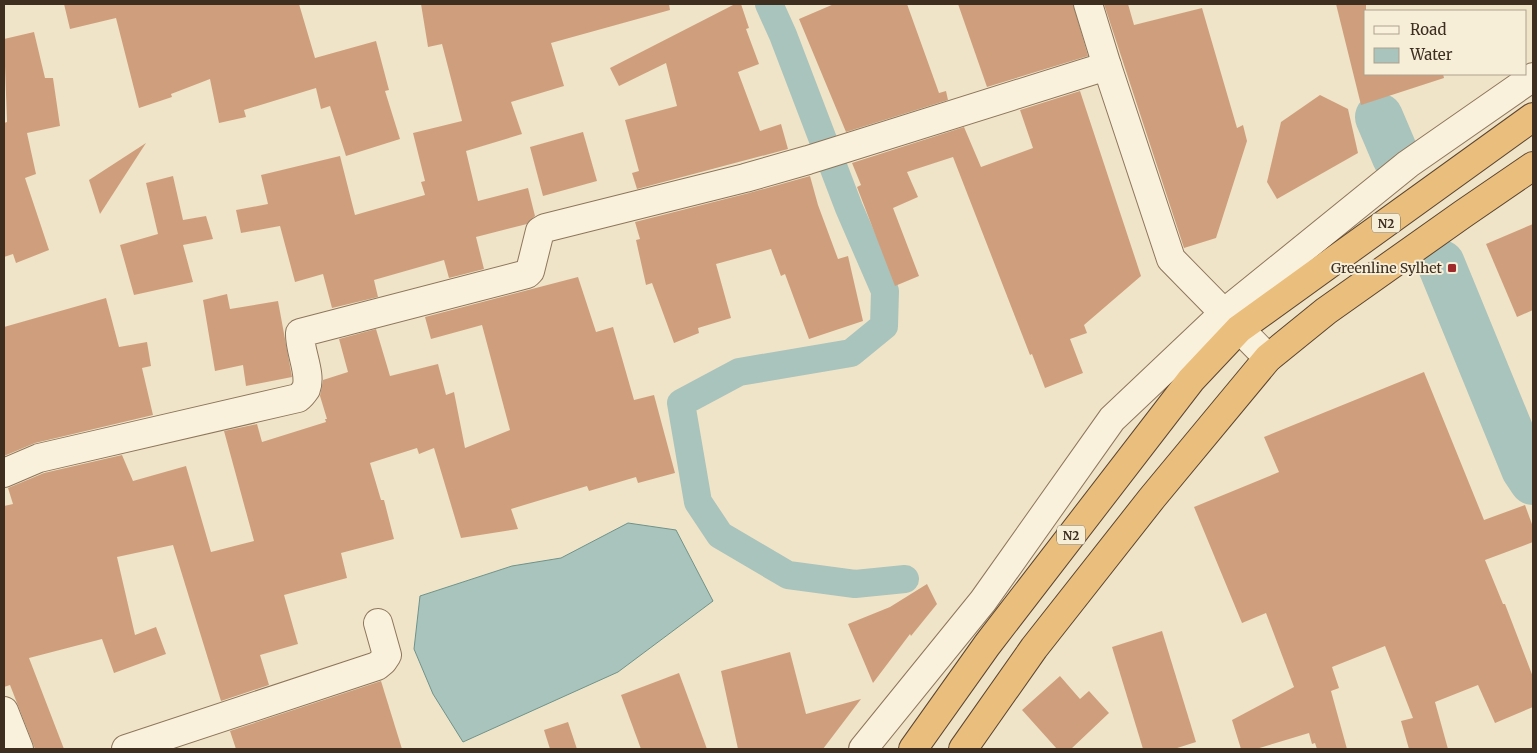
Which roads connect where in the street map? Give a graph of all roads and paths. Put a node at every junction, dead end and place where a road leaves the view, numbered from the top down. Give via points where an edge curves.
1 (1088, 4) edge
2 (1107, 66) junction
3 (1533, 77) edge
4 (1533, 117) edge
5 (1533, 166) edge
6 (1231, 321) junction
7 (1268, 358) junction
8 (4, 473) edge
9 (378, 622) dead end
10 (4, 711) edge
11 (19, 749) edge
12 (126, 749) edge
13 (863, 749) edge
14 (913, 749) edge
15 (963, 749) edge

1 - 2 street
2 - 6 street via 1171,259
2 - 8 street via 808,160 545,228 540,231 527,274 300,333 308,379 306,390 298,398 39,458
3 - 6 street via 1408,164
4 - 6 highway, N2
5 - 7 highway via 1326,311
6 - 7 street
6 - 13 street via 1112,419 983,601
6 - 14 highway, N2 via 1185,388 986,645
7 - 15 highway via 1034,648
9 - 12 street via 387,655 384,662
10 - 11 street

